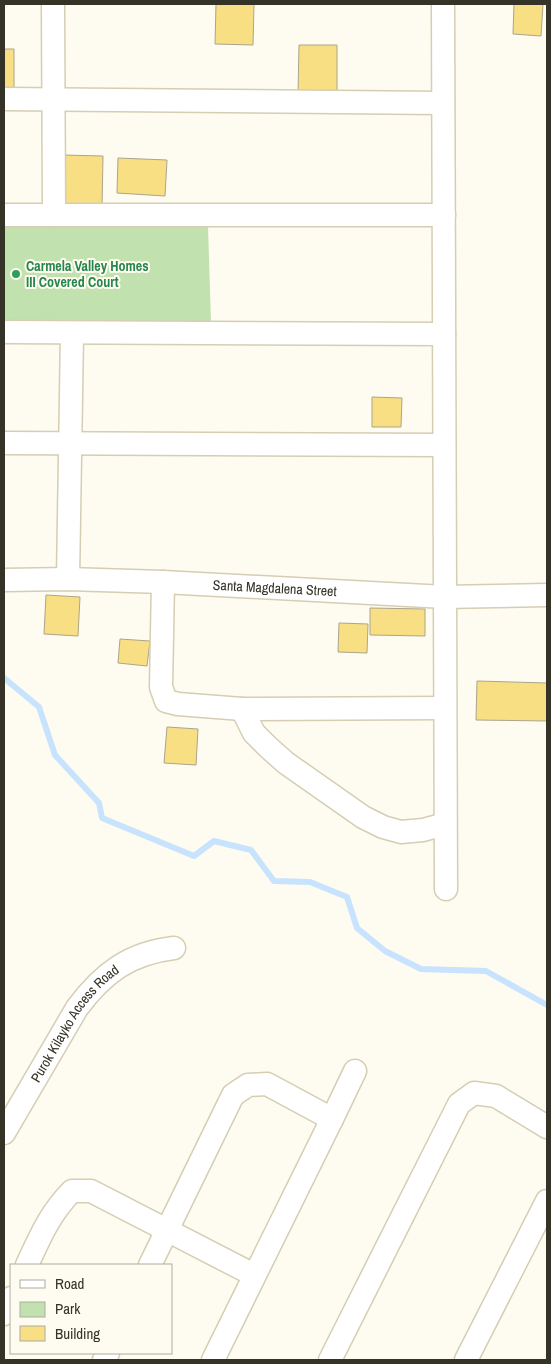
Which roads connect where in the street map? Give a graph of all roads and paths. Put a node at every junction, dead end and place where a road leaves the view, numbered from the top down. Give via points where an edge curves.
1 (53, 4) edge
2 (443, 4) edge
3 (4, 99) edge
4 (54, 99) junction
5 (444, 103) junction
6 (4, 215) edge
7 (54, 215) junction
8 (444, 215) junction
9 (4, 332) edge
10 (72, 334) junction
11 (444, 334) junction
12 (4, 443) edge
13 (71, 444) junction
14 (444, 445) junction
15 (68, 579) junction
16 (4, 580) edge
17 (163, 582) junction
18 (547, 595) edge
19 (445, 597) junction
20 (445, 708) junction
21 (242, 709) junction
22 (445, 824) junction
23 (446, 889) dead end
24 (174, 948) dead end
25 (355, 1071) dead end
26 (332, 1119) junction
27 (547, 1127) edge
28 (4, 1133) edge
29 (547, 1201) edge
30 (167, 1231) junction
31 (27, 1264) edge
32 (150, 1264) edge
33 (254, 1275) junction
34 (10, 1300) edge
35 (4, 1314) edge
36 (213, 1360) edge
37 (330, 1360) edge
38 (466, 1360) edge

1 - 4 street
2 - 5 street
3 - 4 street
4 - 5 street
4 - 7 street
5 - 8 street
6 - 7 street
7 - 8 street
8 - 11 street
9 - 10 street
10 - 11 street
10 - 13 street
11 - 14 street
12 - 13 street
13 - 14 street
13 - 15 street
14 - 19 street
15 - 16 street, Santa Magdalena Street
15 - 17 street, Santa Magdalena Street
17 - 19 street, Santa Magdalena Street
17 - 21 street via 162,687 166,701
18 - 19 street, Santa Magdalena Street
19 - 20 street
20 - 21 street
20 - 22 street
21 - 22 street via 254,733 268,747 363,817 401,832
22 - 23 street
24 - 28 street, Purok Kilayko Access Road via 155,950 118,966 90,991
25 - 26 street
26 - 30 street via 267,1084 248,1085 233,1095
26 - 33 street
27 - 37 street via 496,1096 474,1092 459,1104
29 - 38 street
30 - 31 street via 91,1191 72,1191 48,1221
30 - 32 street
30 - 33 street
33 - 36 street
34 - 35 street

